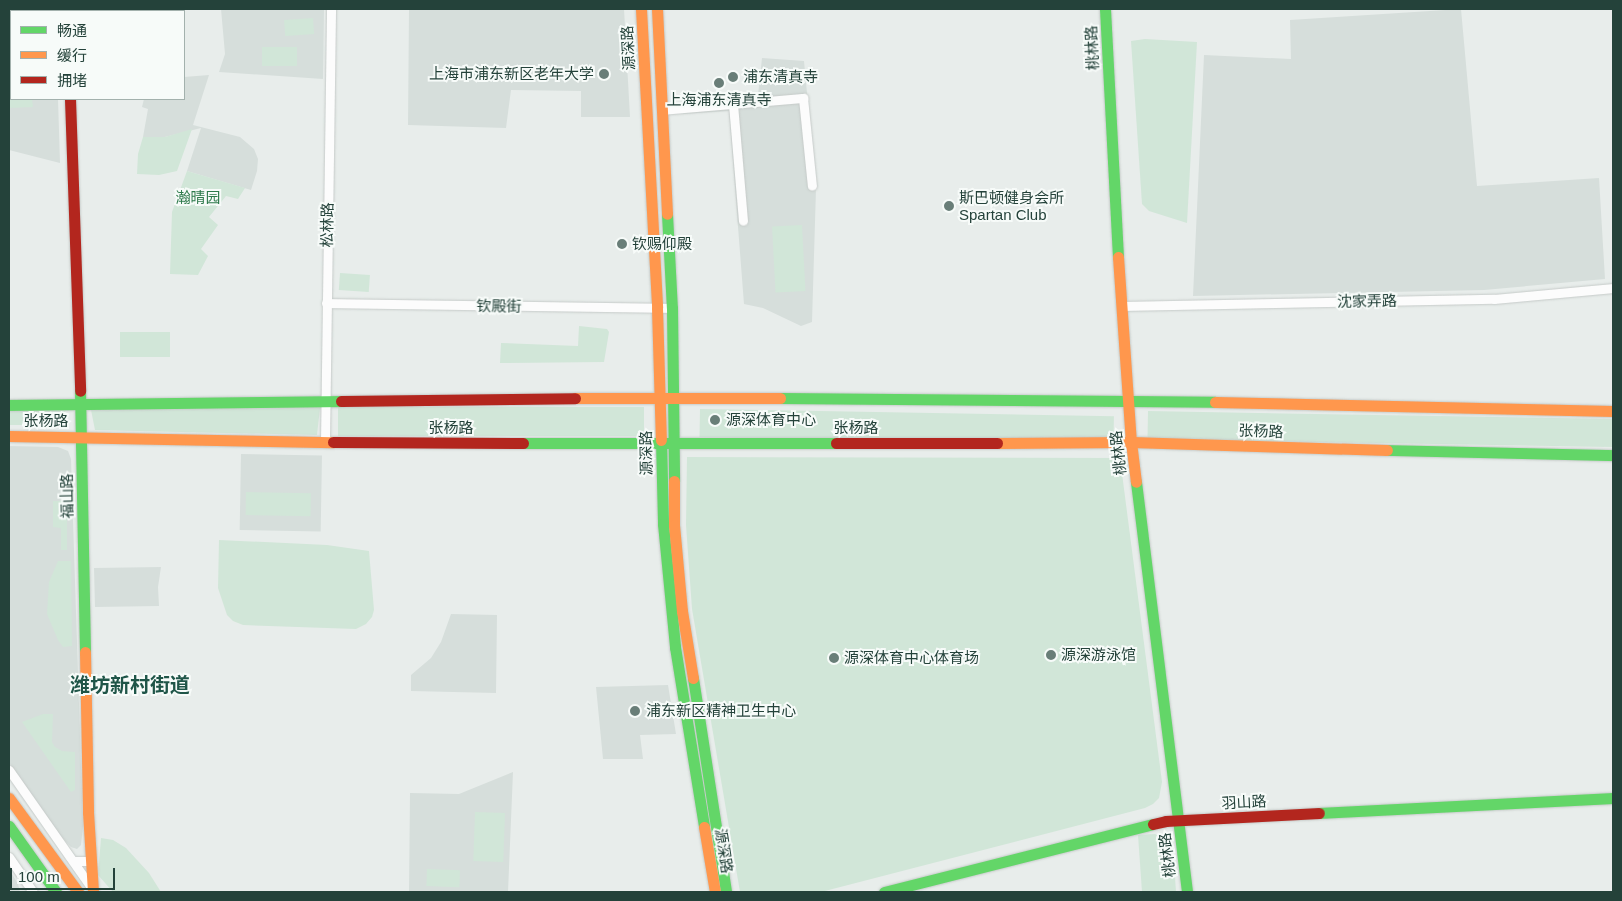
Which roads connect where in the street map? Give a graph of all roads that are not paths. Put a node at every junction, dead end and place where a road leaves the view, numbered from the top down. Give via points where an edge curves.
1 (331, 9) edge
2 (641, 9) edge
3 (657, 9) edge
4 (1105, 9) edge
5 (70, 100) edge
6 (733, 104) junction
7 (662, 110) junction
8 (812, 186) dead end
9 (743, 221) dead end
10 (1613, 288) edge
11 (326, 303) junction
12 (1121, 306) junction
13 (657, 308) junction
14 (672, 308) junction
15 (659, 397) junction
16 (674, 397) junction
17 (326, 400) junction
18 (1128, 400) junction
19 (80, 404) junction
20 (9, 405) edge
21 (1613, 411) edge
22 (9, 436) edge
23 (81, 436) junction
24 (325, 442) junction
25 (1132, 442) junction
26 (661, 444) junction
27 (673, 444) junction
28 (1613, 455) edge
29 (9, 770) edge
30 (9, 798) edge
31 (1613, 798) edge
32 (1178, 820) junction
33 (9, 826) edge
34 (41, 844) junction
35 (9, 858) edge
36 (73, 861) junction
37 (91, 861) junction
38 (93, 889) edge
39 (33, 892) edge
40 (56, 892) edge
41 (78, 892) edge
42 (715, 892) edge
43 (726, 892) edge
44 (884, 892) edge
45 (1186, 892) edge

1 - 11 street, 松林路
2 - 13 main road, 源深路
3 - 7 main road, 源深路
4 - 12 main road, 桃林路
5 - 19 main road, 福山路
6 - 7 street
6 - 8 street via 803,98
6 - 9 street
7 - 14 main road, 源深路
10 - 12 street, 沈家弄路 via 1494,299
11 - 13 street, 钦殿街
11 - 17 street, 松林路
12 - 18 main road, 桃林路
13 - 14 street, 钦殿街
13 - 15 main road, 源深路
14 - 16 main road, 源深路
15 - 16 main road, 张杨路
15 - 17 main road, 张杨路
15 - 26 main road, 源深路
16 - 18 main road, 张杨路
16 - 27 main road, 源深路
17 - 19 main road, 张杨路
17 - 24 street, 松林路
18 - 21 main road, 张杨路
18 - 25 main road, 桃林路
19 - 20 main road, 张杨路
19 - 23 main road, 福山路
22 - 23 main road, 张杨路
23 - 24 main road, 张杨路
23 - 37 main road, 福山路
24 - 26 main road, 张杨路
25 - 27 main road, 张杨路
25 - 28 main road, 张杨路
25 - 32 main road, 桃林路
26 - 27 main road, 张杨路
26 - 42 main road, 源深路 via 663,524 675,646
27 - 43 main road, 源深路 via 674,525 682,611
29 - 36 street
30 - 34 main road
31 - 32 main road, 羽山路
32 - 44 main road, 羽山路 via 1144,825
32 - 45 main road, 桃林路
33 - 40 main road
34 - 38 street
34 - 41 main road
35 - 39 street
36 - 37 street
36 - 38 street
37 - 38 main road, 福山路

